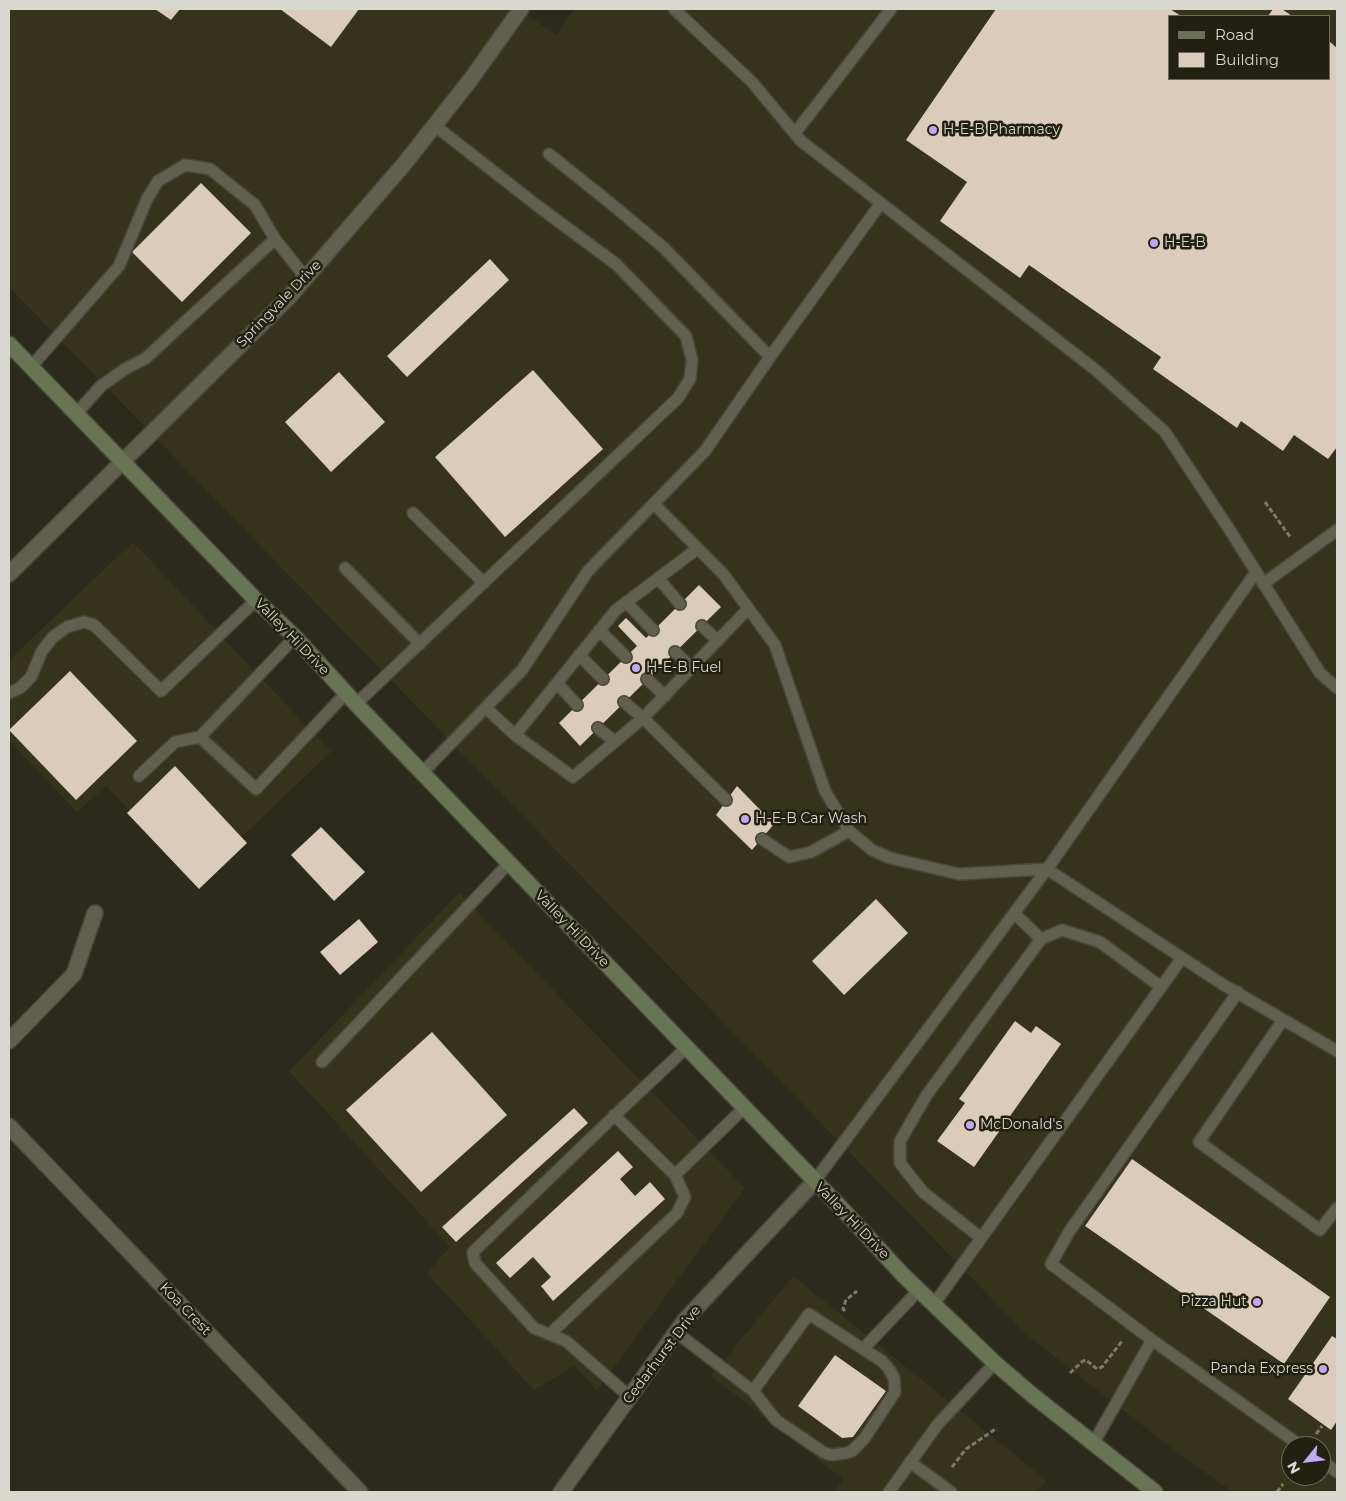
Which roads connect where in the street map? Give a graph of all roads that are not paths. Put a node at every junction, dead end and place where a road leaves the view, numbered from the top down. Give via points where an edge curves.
1 (521, 9) edge
2 (674, 9) edge
3 (891, 9) edge
4 (434, 125) junction
5 (795, 133) junction
6 (549, 154) dead end
7 (881, 203) junction
8 (275, 239) junction
9 (306, 278) junction
10 (9, 344) edge
11 (770, 357) junction
12 (31, 367) junction
13 (76, 414) junction
14 (123, 461) junction
15 (654, 504) junction
16 (413, 513) dead end
17 (1337, 530) edge
18 (697, 549) junction
19 (346, 568) dead end
20 (1256, 572) junction
21 (9, 574) edge
22 (658, 578) junction
23 (484, 583) junction
24 (1263, 584) junction
25 (256, 600) junction
26 (626, 602) junction
27 (680, 604) dead end
28 (748, 609) junction
29 (702, 626) dead end
30 (599, 630) junction
31 (654, 630) dead end
32 (295, 638) junction
33 (718, 641) junction
34 (420, 644) junction
35 (675, 652) dead end
36 (579, 655) junction
37 (626, 657) dead end
38 (692, 668) junction
39 (647, 679) dead end
40 (603, 680) dead end
41 (557, 683) junction
42 (1337, 688) edge
43 (9, 693) edge
44 (346, 693) junction
45 (664, 696) junction
46 (624, 702) dead end
47 (356, 704) junction
48 (577, 706) dead end
49 (486, 708) junction
50 (643, 718) junction
51 (598, 728) dead end
52 (515, 735) junction
53 (200, 737) junction
54 (614, 741) junction
55 (422, 772) junction
56 (139, 776) dead end
57 (726, 800) dead end
58 (849, 831) junction
59 (762, 839) dead end
60 (508, 863) junction
61 (1047, 869) junction
62 (95, 913) dead end
63 (1015, 914) junction
64 (1041, 939) junction
65 (1182, 958) junction
66 (1161, 987) junction
67 (1238, 992) junction
68 (1283, 1020) junction
69 (9, 1041) edge
70 (686, 1048) junction
71 (1337, 1051) edge
72 (322, 1062) dead end
73 (744, 1108) junction
74 (614, 1115) junction
75 (9, 1126) edge
76 (675, 1175) junction
77 (814, 1182) junction
78 (1337, 1208) edge
79 (981, 1238) junction
80 (920, 1290) junction
81 (934, 1304) junction
82 (676, 1333) junction
83 (550, 1334) junction
84 (1152, 1340) junction
85 (863, 1349) junction
86 (995, 1363) junction
87 (754, 1391) junction
88 (630, 1397) junction
89 (1287, 1436) edge
90 (1093, 1444) junction
91 (910, 1462) junction
92 (1149, 1491) edge
93 (360, 1492) edge
94 (561, 1492) edge
95 (889, 1492) edge
96 (951, 1492) edge

1 - 4 street, Springvale Drive
2 - 5 lane via 752,82
3 - 5 lane
4 - 9 street, Springvale Drive
4 - 23 lane via 616,264 686,336 692,360 690,379 678,398
5 - 7 lane
6 - 11 lane via 664,248
7 - 11 lane
7 - 20 lane via 1097,371 1165,432
8 - 9 lane
8 - 12 lane via 255,204 210,168 185,165 158,181 146,199 119,266
8 - 13 lane via 146,358 101,386
9 - 14 street, Springvale Drive
10 - 12 street, Valley Hi Drive
11 - 15 lane via 705,451
12 - 13 street, Valley Hi Drive
13 - 14 street, Valley Hi Drive
14 - 21 street, Springvale Drive
14 - 25 street, Valley Hi Drive
15 - 18 lane
15 - 49 lane via 588,572 522,670
16 - 23 lane
17 - 24 lane
18 - 22 lane
18 - 28 lane via 724,576
19 - 34 lane
20 - 24 lane
20 - 61 lane
22 - 26 lane
22 - 27 lane
23 - 34 lane
24 - 42 lane via 1320,673
25 - 32 street, Valley Hi Drive
25 - 43 lane via 161,691 94,625 84,622 67,626 53,637 42,651 31,677
26 - 30 lane
26 - 31 lane
28 - 33 lane
28 - 58 lane via 775,645 825,791
29 - 33 lane
30 - 36 lane
30 - 37 lane
32 - 44 street, Valley Hi Drive
32 - 53 lane
33 - 38 lane
34 - 47 lane
35 - 38 lane
36 - 40 lane
36 - 41 lane
38 - 45 lane
39 - 45 lane
41 - 48 lane
41 - 52 lane
44 - 47 street, Valley Hi Drive
44 - 53 lane via 256,789
45 - 50 lane
46 - 50 lane
47 - 55 street, Valley Hi Drive
49 - 52 lane
49 - 55 lane
50 - 54 lane
50 - 57 lane
51 - 54 lane
52 - 54 lane via 572,777
53 - 56 lane via 175,742
55 - 60 street, Valley Hi Drive
58 - 59 lane via 811,852 789,857
58 - 61 lane via 872,850 890,858 959,874
60 - 70 street, Valley Hi Drive
60 - 72 lane
61 - 63 lane
61 - 65 lane
62 - 69 street via 74,974
63 - 64 lane
63 - 77 lane
64 - 66 lane via 1062,930 1100,942
64 - 79 lane via 926,1096 900,1142 900,1163 922,1192
65 - 66 lane
65 - 67 lane
66 - 79 lane
67 - 68 lane
67 - 84 lane via 1069,1232 1051,1264
68 - 71 lane
68 - 78 lane via 1199,1142 1320,1230
70 - 73 street, Valley Hi Drive
70 - 74 lane
73 - 76 lane
73 - 77 street, Valley Hi Drive
74 - 76 lane
74 - 83 lane via 473,1252 475,1263 534,1328
75 - 93 street, Koa Crest
76 - 83 lane via 685,1197 677,1213
77 - 80 street, Valley Hi Drive
77 - 82 street, Cedarhurst Drive
79 - 81 lane
80 - 81 street, Valley Hi Drive
80 - 85 lane
81 - 86 street, Valley Hi Drive
82 - 87 lane
82 - 88 street, Cedarhurst Drive
83 - 88 lane via 566,1341
84 - 89 lane
84 - 90 lane
85 - 87 lane via 809,1314
85 - 87 lane via 889,1369 894,1378 895,1392 864,1439 852,1451 831,1455 823,1452 776,1420
86 - 90 street, Valley Hi Drive
86 - 91 lane via 942,1419
88 - 94 street, Cedarhurst Drive
90 - 92 street, Valley Hi Drive
91 - 95 lane
91 - 96 lane

